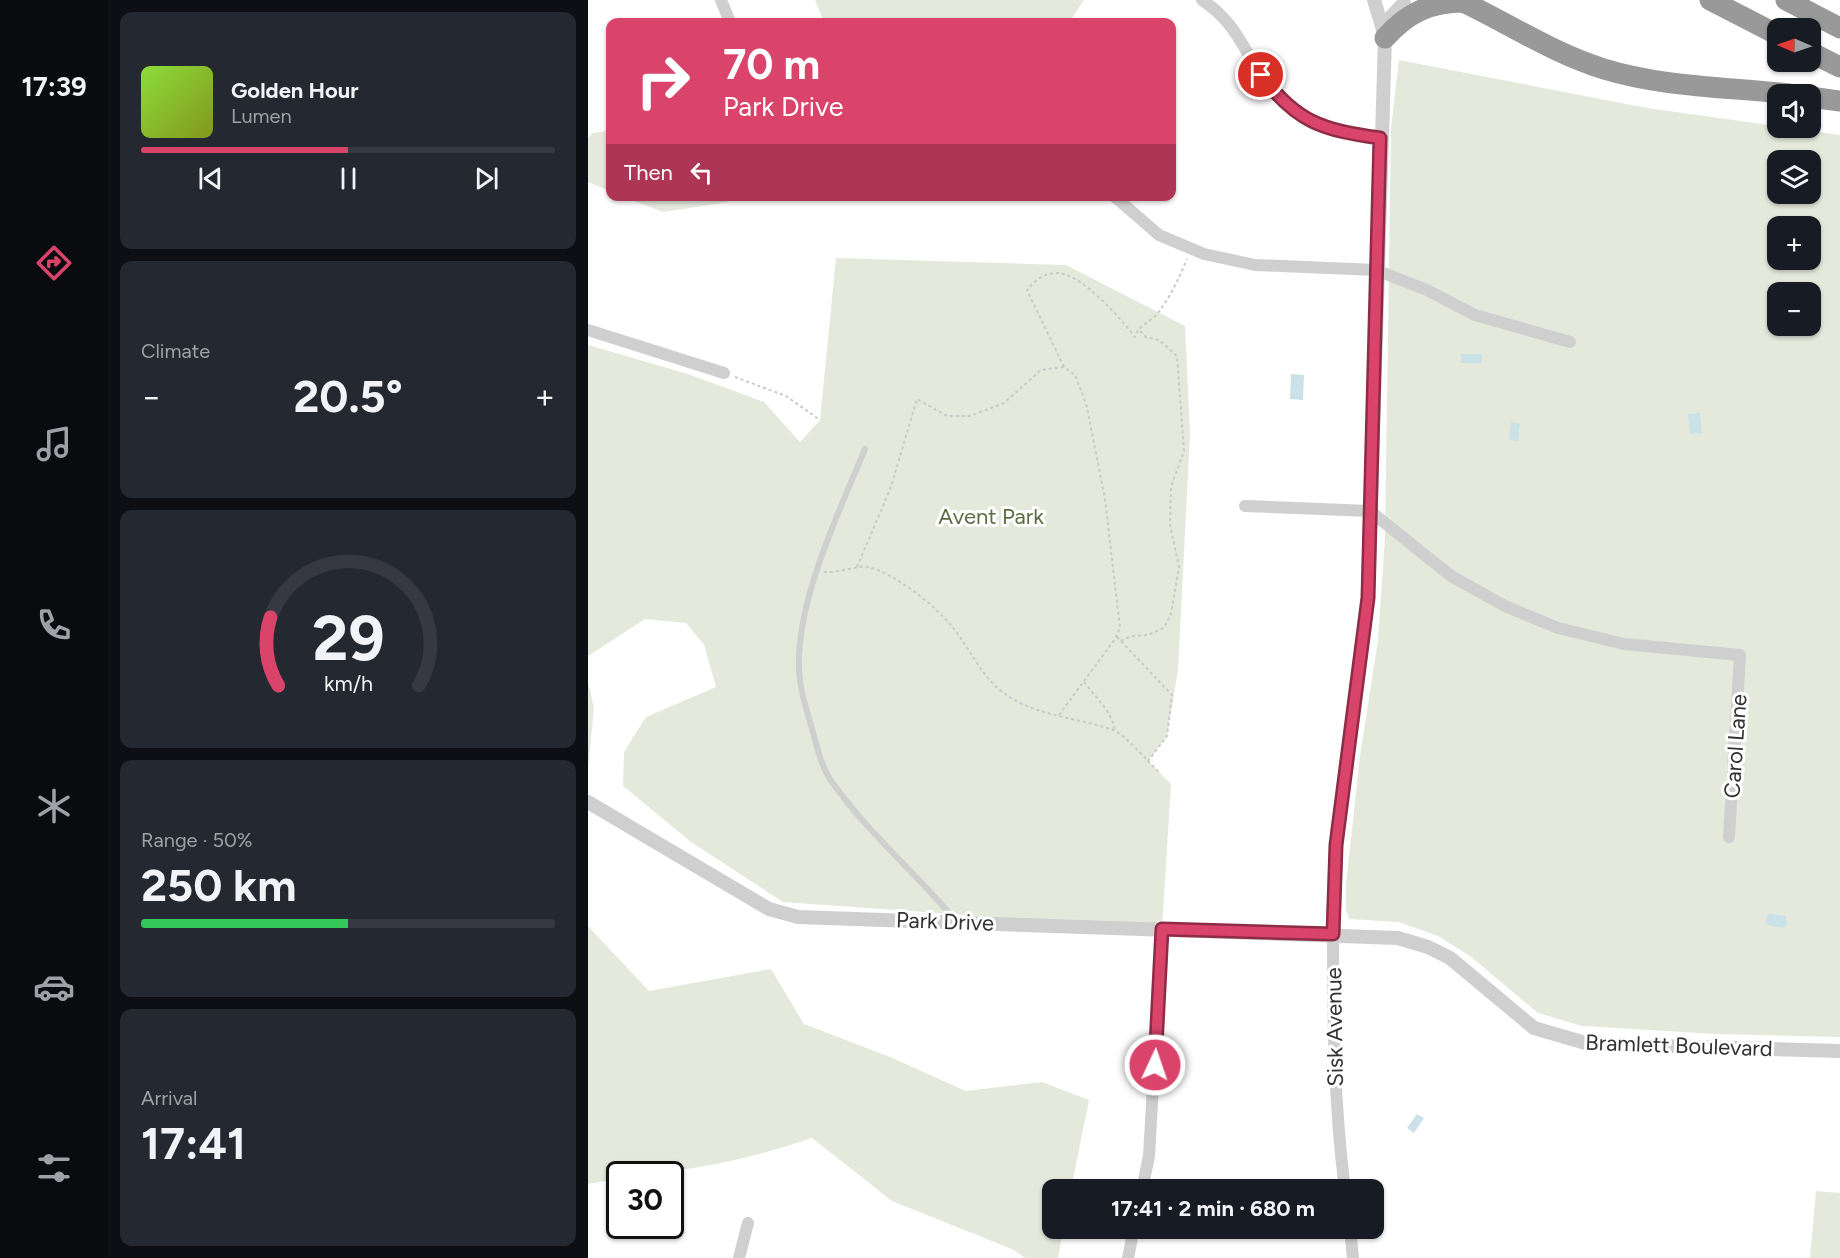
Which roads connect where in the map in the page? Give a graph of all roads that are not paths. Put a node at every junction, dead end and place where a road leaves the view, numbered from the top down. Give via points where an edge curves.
1 (722, 0) edge
2 (1202, 0) edge
3 (1376, 0) edge
4 (1710, 0) edge
5 (1786, 0) edge
6 (1461, 1) edge
7 (1407, 2) edge
8 (729, 18) edge
9 (1840, 28) edge
10 (1767, 29) edge
11 (1385, 38) junction
12 (1821, 58) edge
13 (1840, 67) edge
14 (1767, 92) edge
15 (1821, 98) edge
16 (1840, 101) edge
17 (1380, 138) junction
18 (1120, 201) edge
19 (1376, 270) junction
20 (588, 330) edge
21 (1570, 342) dead end
22 (724, 373) road end
23 (865, 449) dead end
24 (1245, 506) dead end
25 (1370, 512) junction
26 (588, 802) edge
27 (1729, 837) dead end
28 (957, 921) junction
29 (1162, 929) junction
30 (1333, 934) junction
31 (1840, 1050) edge
32 (1144, 1179) edge
33 (1343, 1179) edge
34 (747, 1223) dead end
35 (1132, 1239) edge
36 (1351, 1239) edge
37 (739, 1258) edge
38 (1128, 1258) edge
39 (1353, 1258) edge

1 - 8 street
2 - 17 street via 1216,9 1239,35 1280,100 1307,119 1336,132
3 - 7 street, Sisk Avenue
3 - 11 street, Sisk Avenue
4 - 10 highway
5 - 9 highway
6 - 11 highway via 1414,11
6 - 14 highway via 1553,50 1605,69 1662,81
7 - 11 street, Sisk Avenue via 1388,20
11 - 17 street, Sisk Avenue
12 - 13 highway
15 - 16 highway
17 - 19 street, Sisk Avenue
18 - 19 street via 1159,235 1191,249 1255,265
19 - 21 street via 1475,315
19 - 25 street, Sisk Avenue
20 - 22 street
23 - 28 lane via 831,533 801,636 799,670 806,709 830,779 851,808
24 - 25 street
25 - 27 street, Carol Lane via 1451,576 1505,606 1558,628 1624,644 1740,655
25 - 30 street, Sisk Avenue via 1368,598 1336,845
26 - 28 street, Park Drive via 769,909 798,917
28 - 29 street, Park Drive
29 - 30 street, Park Drive
29 - 32 street via 1149,1156
30 - 31 street, Bramlett Boulevard via 1398,938 1428,947 1456,963 1534,1028 1589,1044
30 - 33 street, Sisk Avenue via 1336,1126
34 - 37 street
35 - 38 street
36 - 39 street

